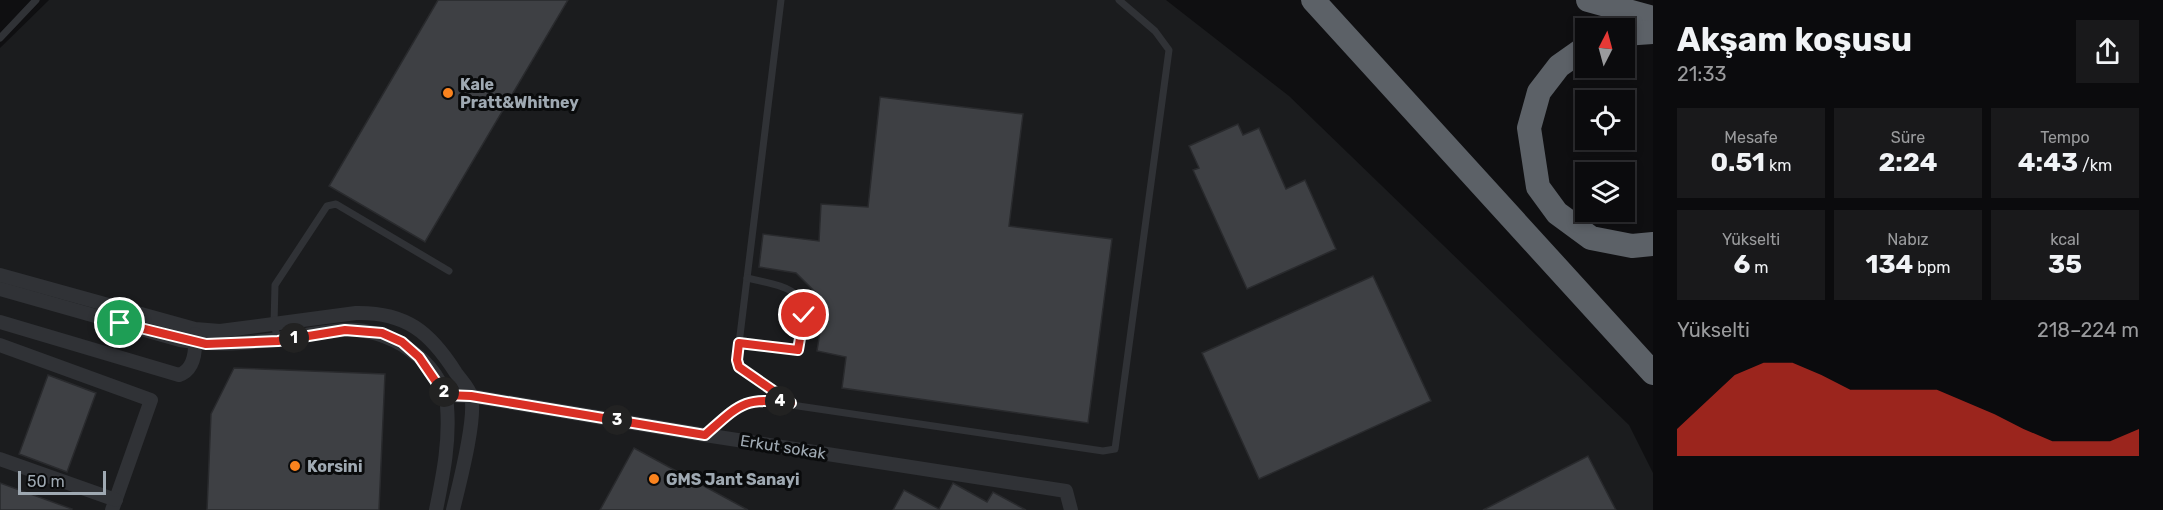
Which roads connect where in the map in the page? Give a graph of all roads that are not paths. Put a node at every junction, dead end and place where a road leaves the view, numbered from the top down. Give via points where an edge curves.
1 (36, 0) edge
2 (781, 0) edge
3 (1119, 0) edge
4 (1313, 0) edge
5 (1588, 0) edge
6 (1653, 18) edge
7 (1653, 32) edge
8 (1635, 33) edge
9 (0, 38) edge
10 (1575, 55) edge
11 (1653, 244) edge
12 (449, 271) dead end
13 (0, 275) edge
14 (747, 278) junction
15 (0, 289) edge
16 (0, 322) edge
17 (274, 324) junction
18 (195, 336) junction
19 (278, 341) junction
20 (739, 343) junction
21 (0, 345) edge
22 (1653, 373) edge
23 (445, 395) junction
24 (471, 396) junction
25 (791, 403) junction
26 (705, 435) junction
27 (0, 459) edge
28 (114, 505) edge
29 (436, 510) edge
30 (453, 510) edge
31 (1071, 510) edge

1 - 9 lane
2 - 14 lane
3 - 25 lane via 1155,31 1169,50 1115,449 1103,451
4 - 22 highway
5 - 6 highway
7 - 8 highway
10 - 11 highway via 1559,66 1539,92 1529,128 1538,187 1557,213 1591,238 1632,246
12 - 17 lane via 336,204 327,206 275,285
13 - 18 street
14 - 20 lane
14 - 20 lane via 791,289 801,301 804,315 798,350
15 - 18 street
16 - 18 street via 179,375 189,368
17 - 18 street
17 - 19 lane
17 - 24 street via 356,313 400,318 441,349
18 - 19 street
19 - 23 street via 345,330 382,333 402,342 419,357
20 - 25 lane via 739,367
21 - 28 street via 151,400
23 - 24 street, Erkut sokak
23 - 29 street via 447,457
24 - 26 street, Erkut sokak
24 - 30 street via 470,430
25 - 26 lane via 758,400 744,404
26 - 31 street, Erkut sokak via 1066,490
27 - 28 street

